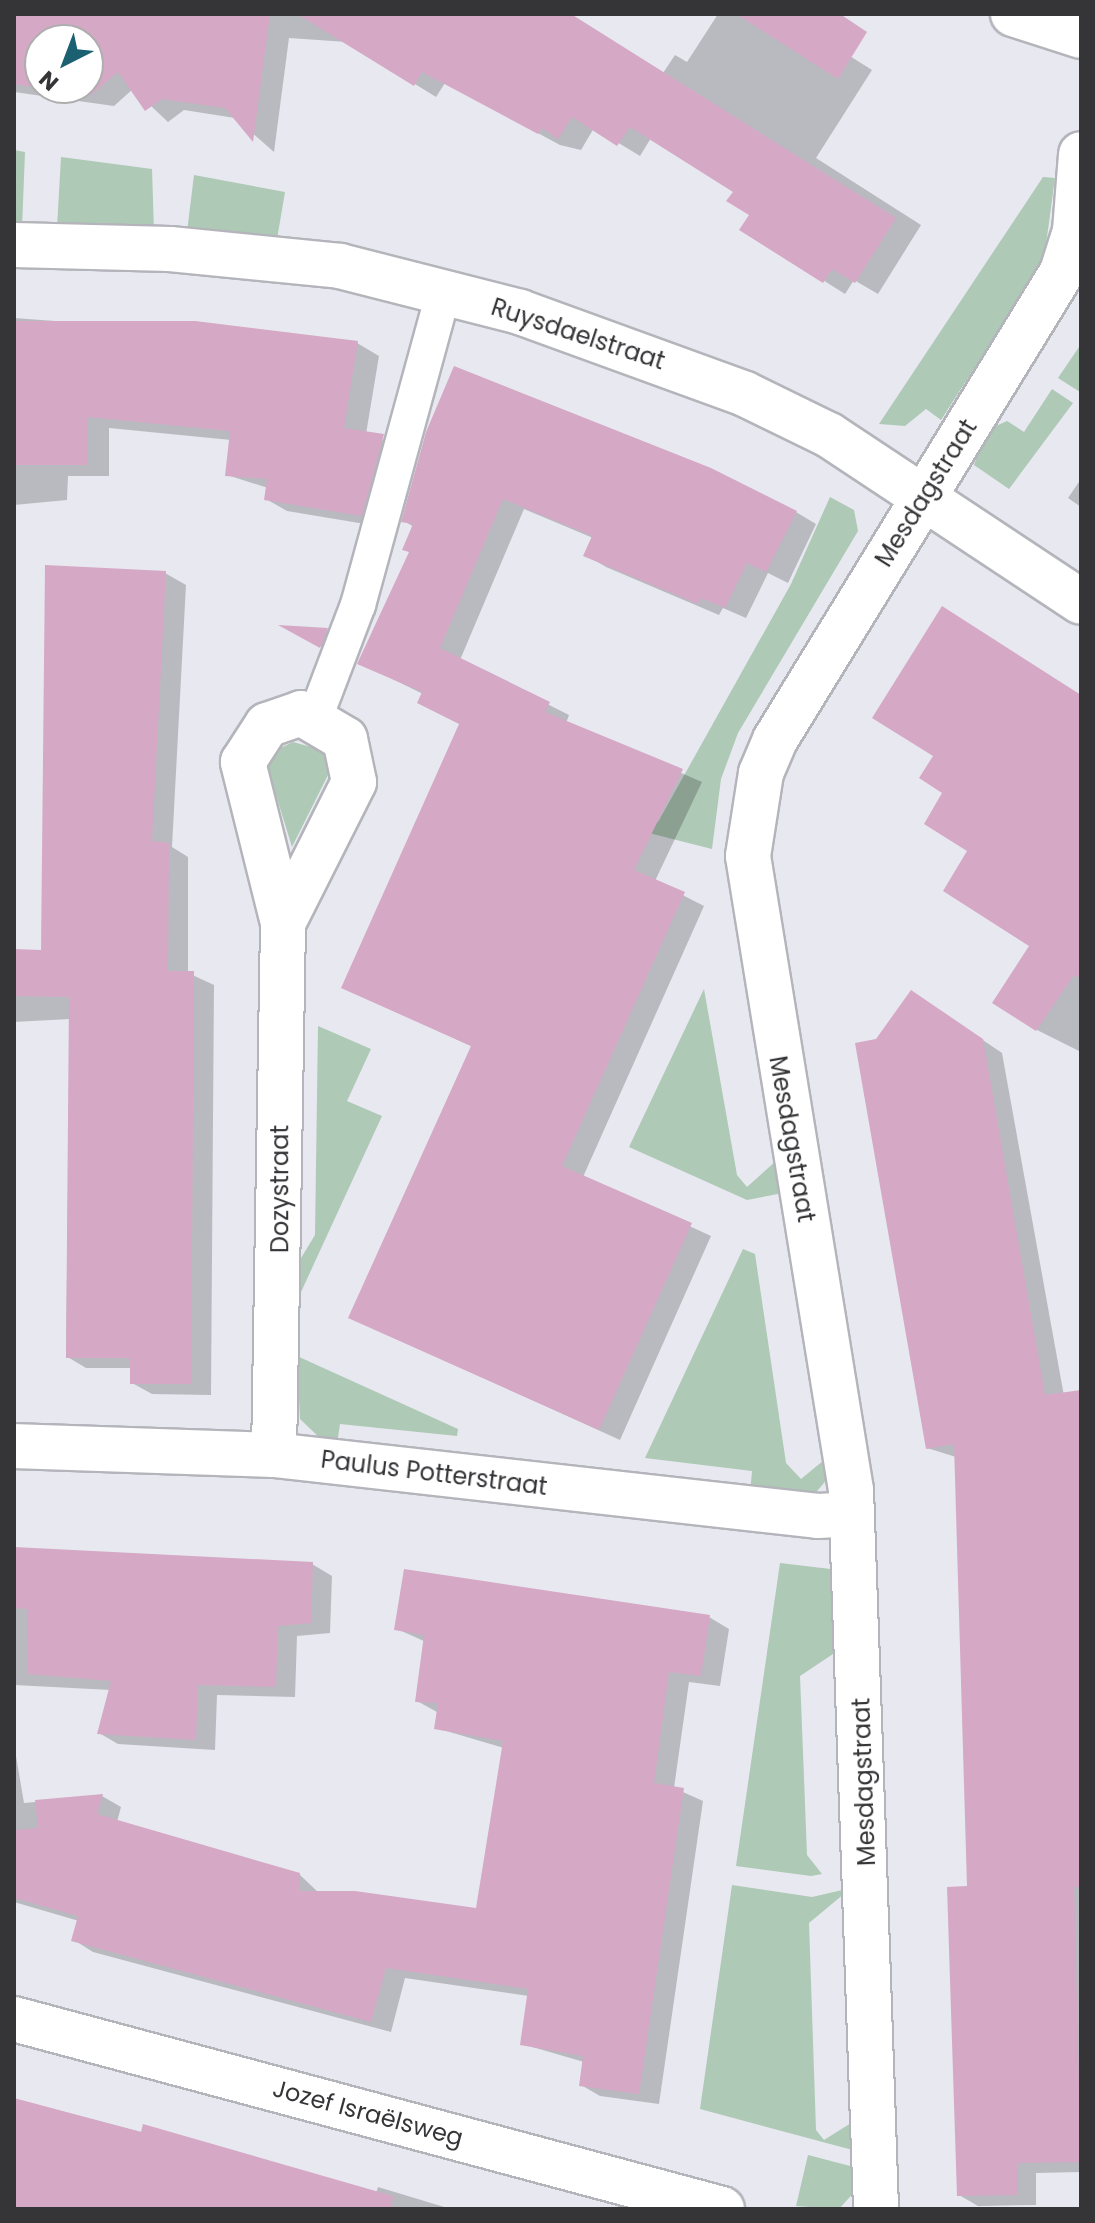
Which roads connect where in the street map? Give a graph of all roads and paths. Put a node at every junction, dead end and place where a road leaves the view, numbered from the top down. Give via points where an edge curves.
1 (1013, 14) edge
2 (1081, 36) edge
3 (1081, 154) edge
4 (14, 245) edge
5 (444, 291) junction
6 (926, 494) junction
7 (1081, 602) edge
8 (315, 718) junction
9 (283, 923) junction
10 (14, 1446) edge
11 (274, 1455) junction
12 (852, 1514) junction
13 (14, 2019) edge
14 (722, 2209) edge
15 (876, 2209) edge

1 - 2 street
3 - 6 street, Mesdagstraat via 1075,231 1062,272
4 - 5 street, Ruysdaelstraat via 170,249 340,266
5 - 6 street, Ruysdaelstraat via 745,394
5 - 8 lane via 358,605
6 - 7 street, Ruysdaelstraat
6 - 12 street, Mesdagstraat via 775,740 761,773 748,856
8 - 9 street, Dozystraat via 345,739 354,782
8 - 9 street, Dozystraat via 301,713 267,725 243,762
9 - 11 street, Dozystraat
10 - 11 street, Paulus Potterstraat
11 - 12 street, Paulus Potterstraat via 818,1516
12 - 15 street, Mesdagstraat
13 - 14 street, Jozef Israëlsweg

